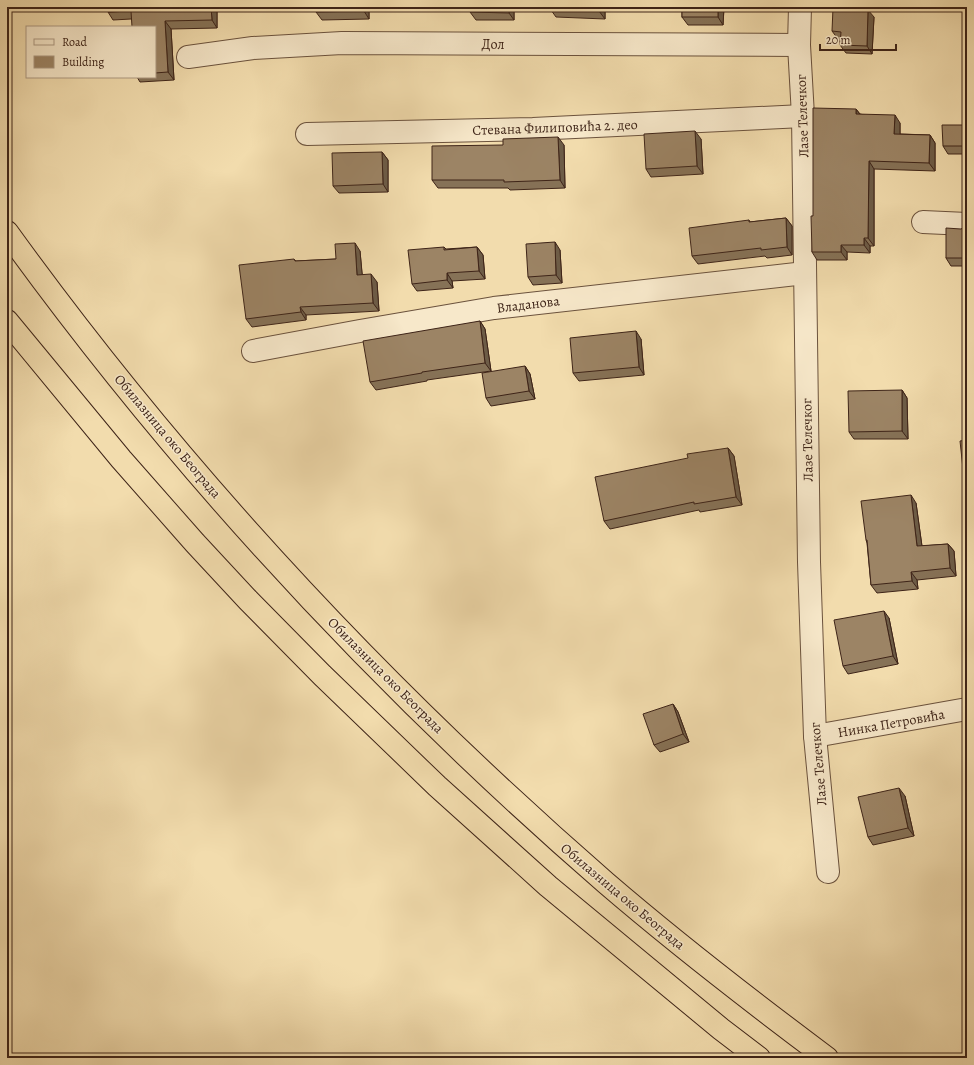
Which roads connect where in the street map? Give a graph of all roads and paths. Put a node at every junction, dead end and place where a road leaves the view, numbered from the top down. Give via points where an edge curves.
1 (800, 7) edge
2 (799, 46) junction
3 (188, 57) dead end
4 (803, 116) junction
5 (307, 134) dead end
6 (923, 222) dead end
7 (967, 224) edge
8 (7, 232) edge
9 (805, 273) junction
10 (7, 321) edge
11 (252, 351) dead end
12 (967, 709) edge
13 (815, 736) junction
14 (828, 872) dead end
15 (759, 1058) edge
16 (827, 1058) edge

1 - 2 street, Лазе Телечког
2 - 3 street, Дол via 342,43 253,48
2 - 4 street, Лазе Телечког
4 - 5 street, Стевана Филиповића 2. део via 533,129
4 - 9 street, Лазе Телечког
6 - 7 street
8 - 16 highway, Обилазница око Београда via 92,344 233,514 354,644 447,737 607,884 768,1015
9 - 11 street, Владанова via 494,308
9 - 13 street, Лазе Телечког via 809,562
10 - 15 highway via 121,459 190,537 322,675 437,786 548,886
12 - 13 street, Нинка Петровића
13 - 14 street, Лазе Телечког

